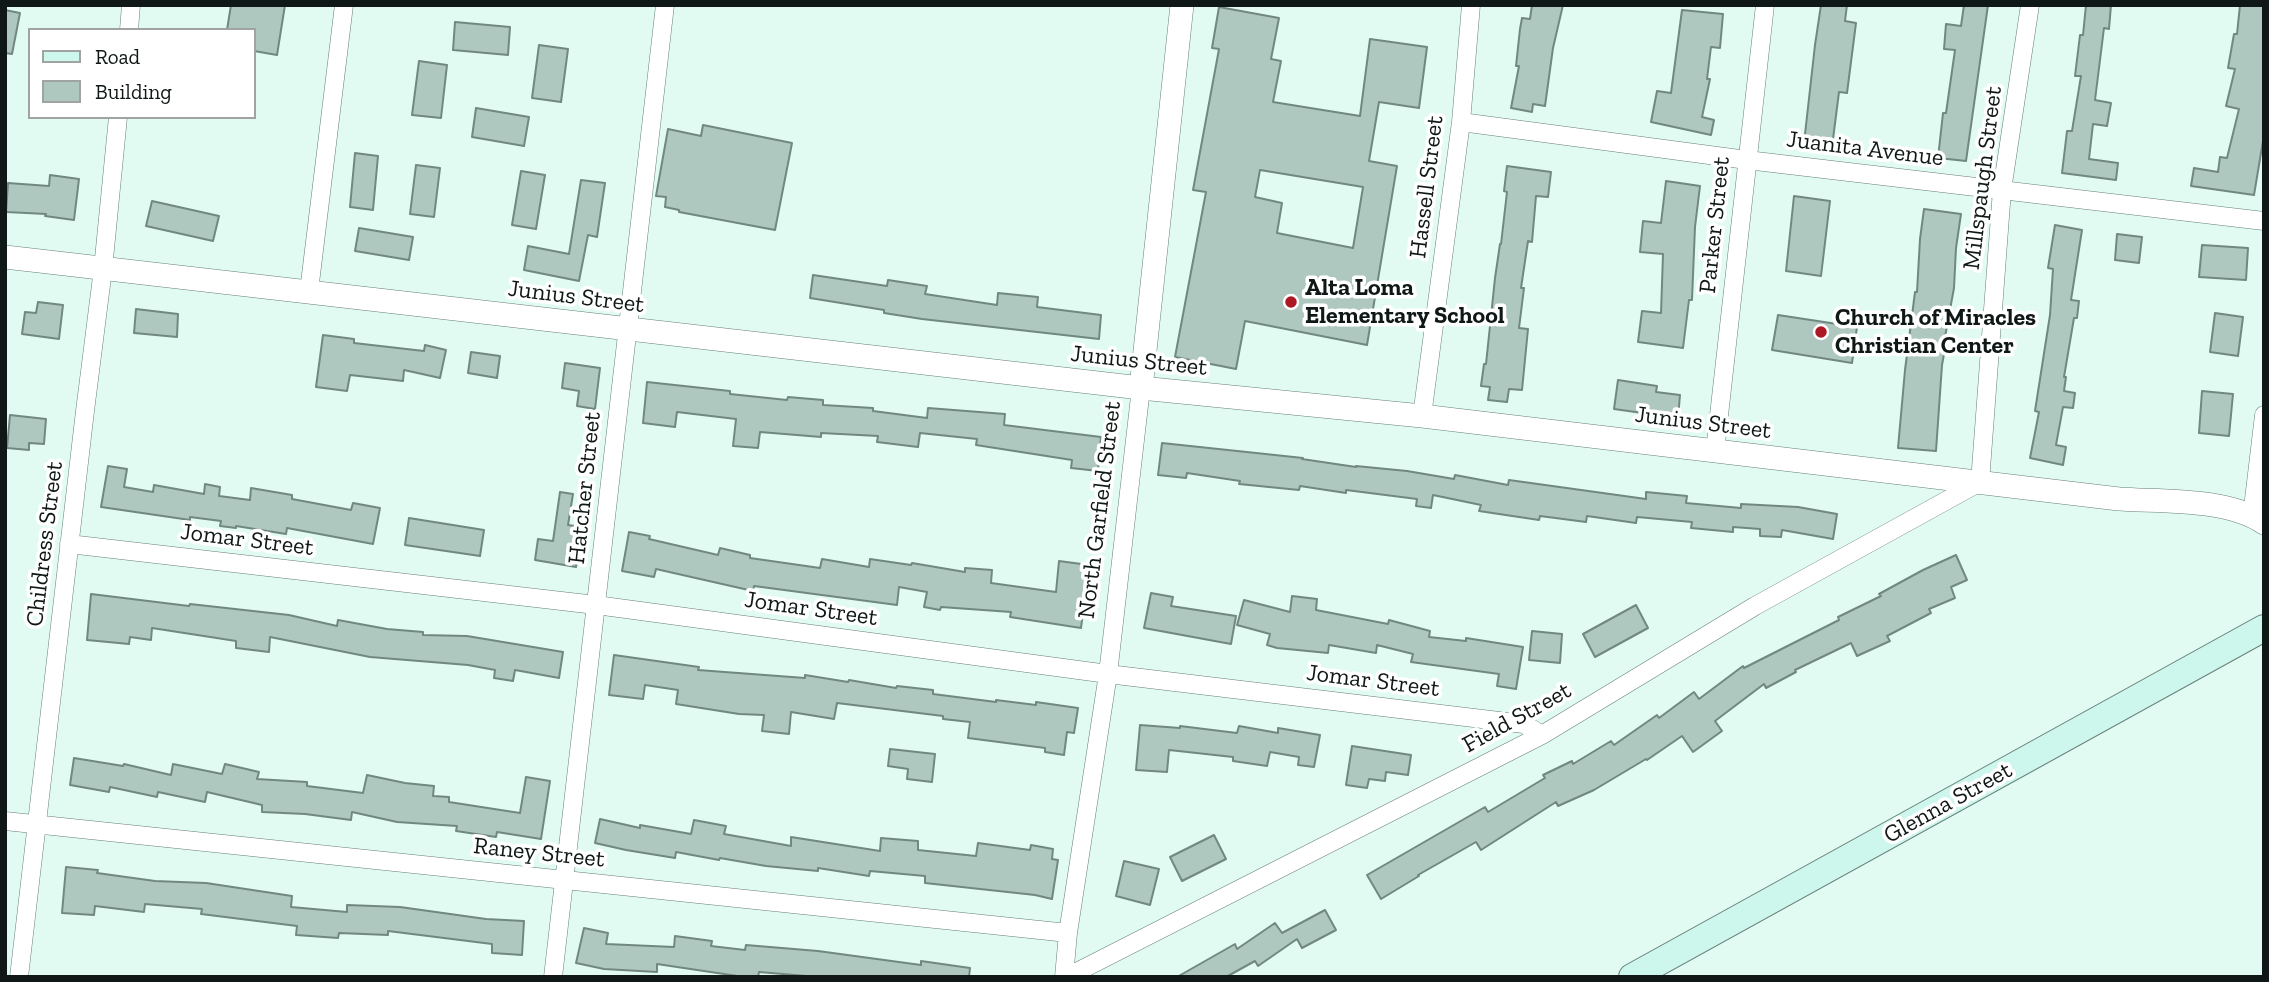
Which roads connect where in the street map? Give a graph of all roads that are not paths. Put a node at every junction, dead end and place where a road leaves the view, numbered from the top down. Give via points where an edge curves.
1 (131, 5) edge
2 (344, 5) edge
3 (665, 5) edge
4 (1182, 5) edge
5 (1471, 5) edge
6 (1765, 5) edge
7 (2030, 5) edge
8 (128, 28) edge
9 (118, 119) edge
10 (1461, 122) junction
11 (1747, 160) junction
12 (2002, 190) junction
13 (2264, 221) edge
14 (5, 257) edge
15 (103, 269) junction
16 (309, 291) junction
17 (627, 329) junction
18 (1140, 388) junction
19 (2264, 415) edge
20 (1422, 416) junction
21 (1714, 451) junction
22 (1980, 482) junction
23 (2258, 519) edge
24 (69, 544) junction
25 (596, 605) junction
26 (2264, 628) edge
27 (1108, 674) junction
28 (1542, 735) junction
29 (5, 821) edge
30 (37, 826) junction
31 (564, 880) junction
32 (1068, 933) junction
33 (19, 977) edge
34 (553, 977) edge
35 (1066, 977) edge
36 (1632, 977) edge

1 - 8 street
2 - 16 street
3 - 17 street, Hatcher Street
4 - 18 street, North Garfield Street
5 - 10 street, Hassell Street
6 - 11 street, Parker Street
7 - 12 street, Millspaugh Street
9 - 15 street, Childress Street
10 - 11 street, Juanita Avenue
10 - 20 street, Hassell Street
11 - 12 street, Juanita Avenue
11 - 21 street, Parker Street
12 - 13 street, Juanita Avenue
12 - 22 street, Millspaugh Street
14 - 15 street, Junius Street
15 - 16 street, Junius Street
15 - 24 street, Childress Street
16 - 17 street, Junius Street
17 - 18 street, Junius Street
17 - 25 street, Hatcher Street
18 - 20 street, Junius Street
18 - 27 street, North Garfield Street
19 - 23 street
20 - 21 street, Junius Street
21 - 22 street, Junius Street
22 - 23 street, Junius Street via 2205,504
22 - 28 street, Field Street via 1755,606
24 - 25 street, Jomar Street
24 - 30 street, Childress Street
25 - 27 street, Jomar Street
25 - 31 street, Hatcher Street
26 - 36 main road, Glenna Street
27 - 28 street, Jomar Street via 1524,724
27 - 32 street, North Garfield Street
28 - 35 street, Field Street
29 - 30 street, Raney Street
30 - 31 street, Raney Street
30 - 33 street, Childress Street
31 - 32 street, Raney Street
31 - 34 street, Hatcher Street
32 - 35 street, North Garfield Street

